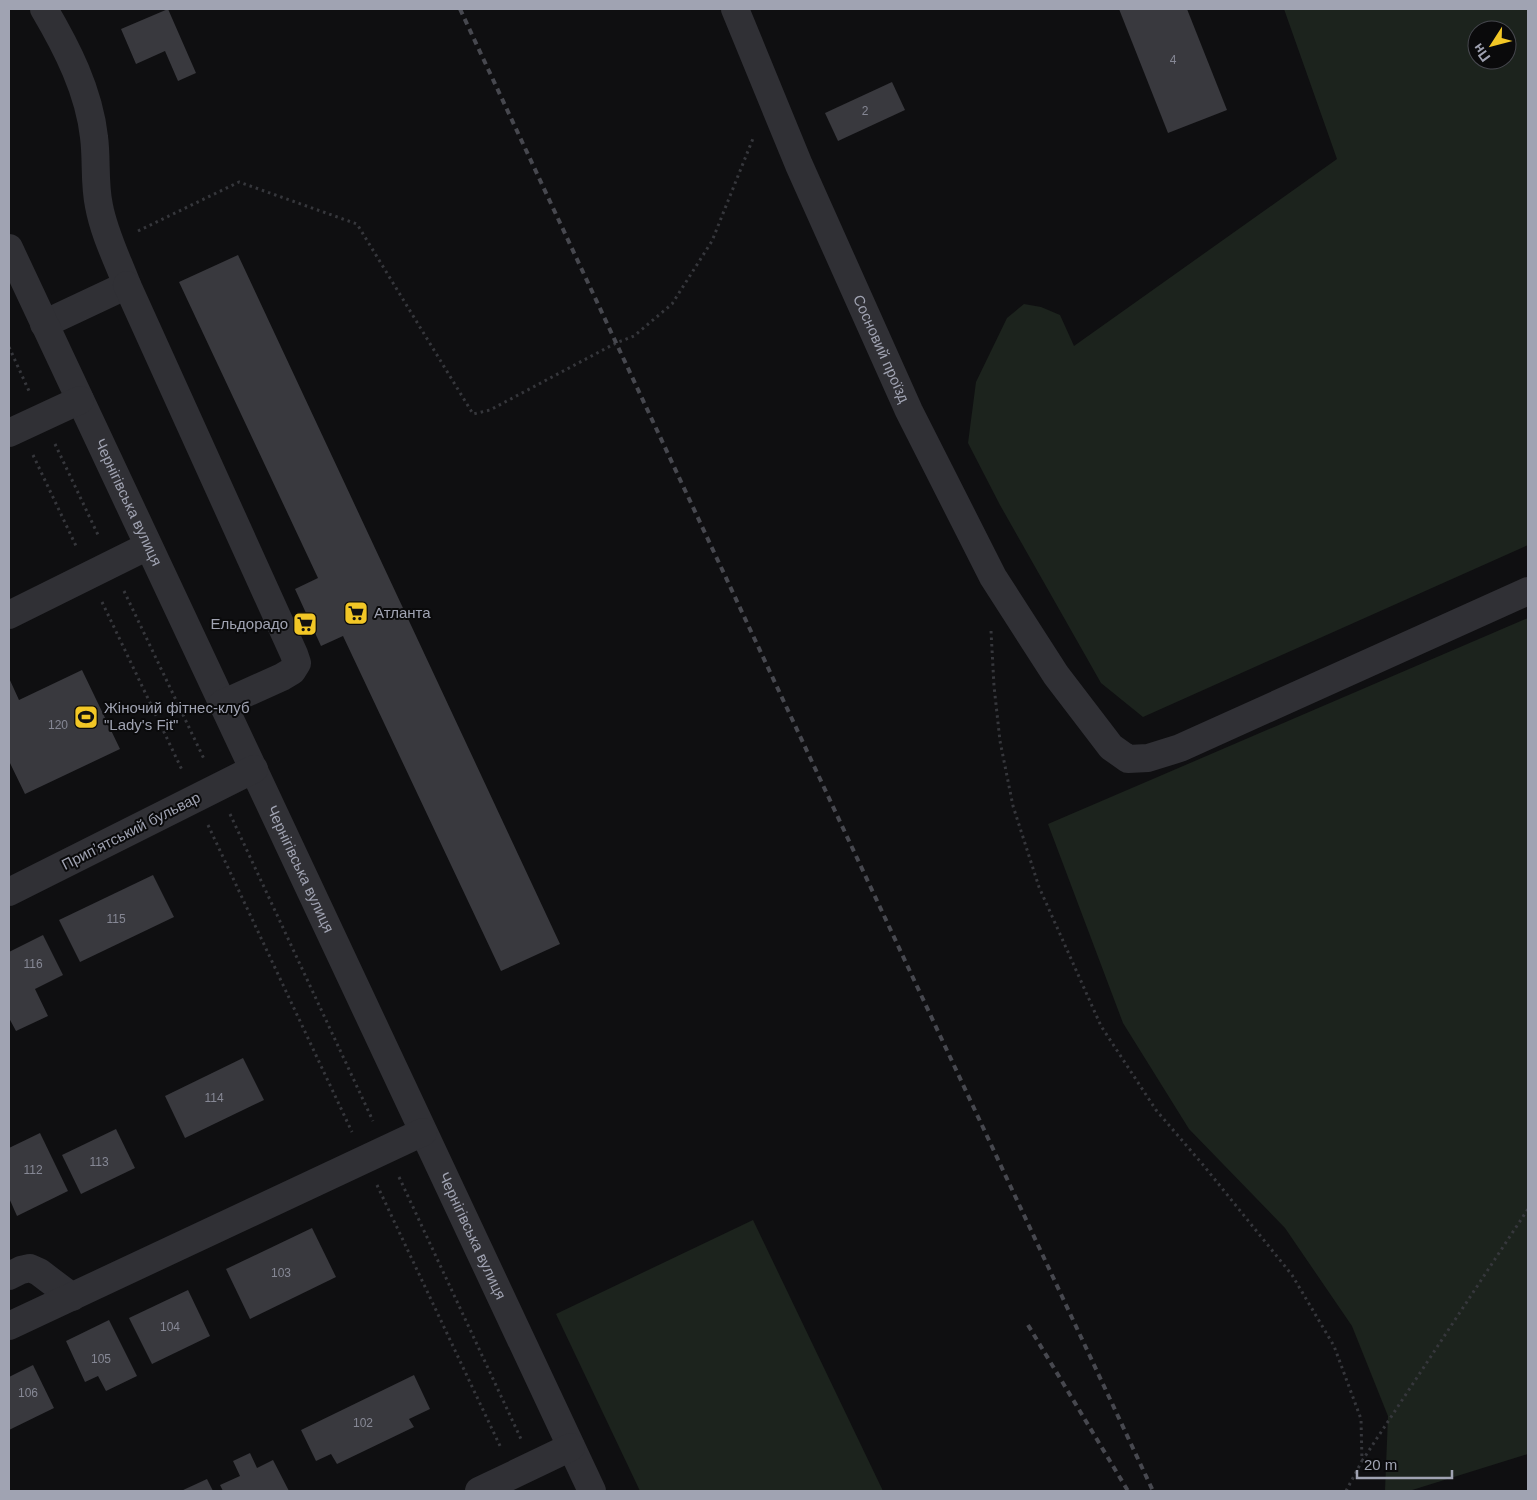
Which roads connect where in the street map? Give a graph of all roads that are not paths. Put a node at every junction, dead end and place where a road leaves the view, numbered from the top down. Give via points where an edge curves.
1 (44, 9) edge
2 (734, 9) edge
3 (9, 248) edge
4 (128, 285) junction
5 (44, 324) junction
6 (80, 400) junction
7 (24, 426) edge
8 (148, 546) junction
9 (1528, 591) edge
10 (9, 615) edge
11 (222, 704) junction
12 (254, 769) junction
13 (9, 892) edge
14 (423, 1132) junction
15 (9, 1276) edge
16 (72, 1297) junction
17 (9, 1326) edge
18 (571, 1447) junction
19 (479, 1491) edge
20 (592, 1491) edge

1 - 4 street via 78,74 90,112 98,204
2 - 9 street, Сосновий проїзд via 799,165 909,411 993,577 1056,675 1111,747 1128,758 1148,758 1180,748
3 - 5 street, Чернігівська вулиця
4 - 5 street
4 - 11 street via 297,663 282,677
5 - 6 street, Чернігівська вулиця
6 - 7 street
6 - 8 street, Чернігівська вулиця
8 - 10 street
8 - 11 street, Чернігівська вулиця
11 - 12 street, Чернігівська вулиця
12 - 13 street, Припʼятський бульвар
12 - 14 street, Чернігівська вулиця
14 - 16 street
14 - 18 street, Чернігівська вулиця
15 - 16 street via 30,1268
16 - 17 street
18 - 19 street
18 - 20 street, Чернігівська вулиця

